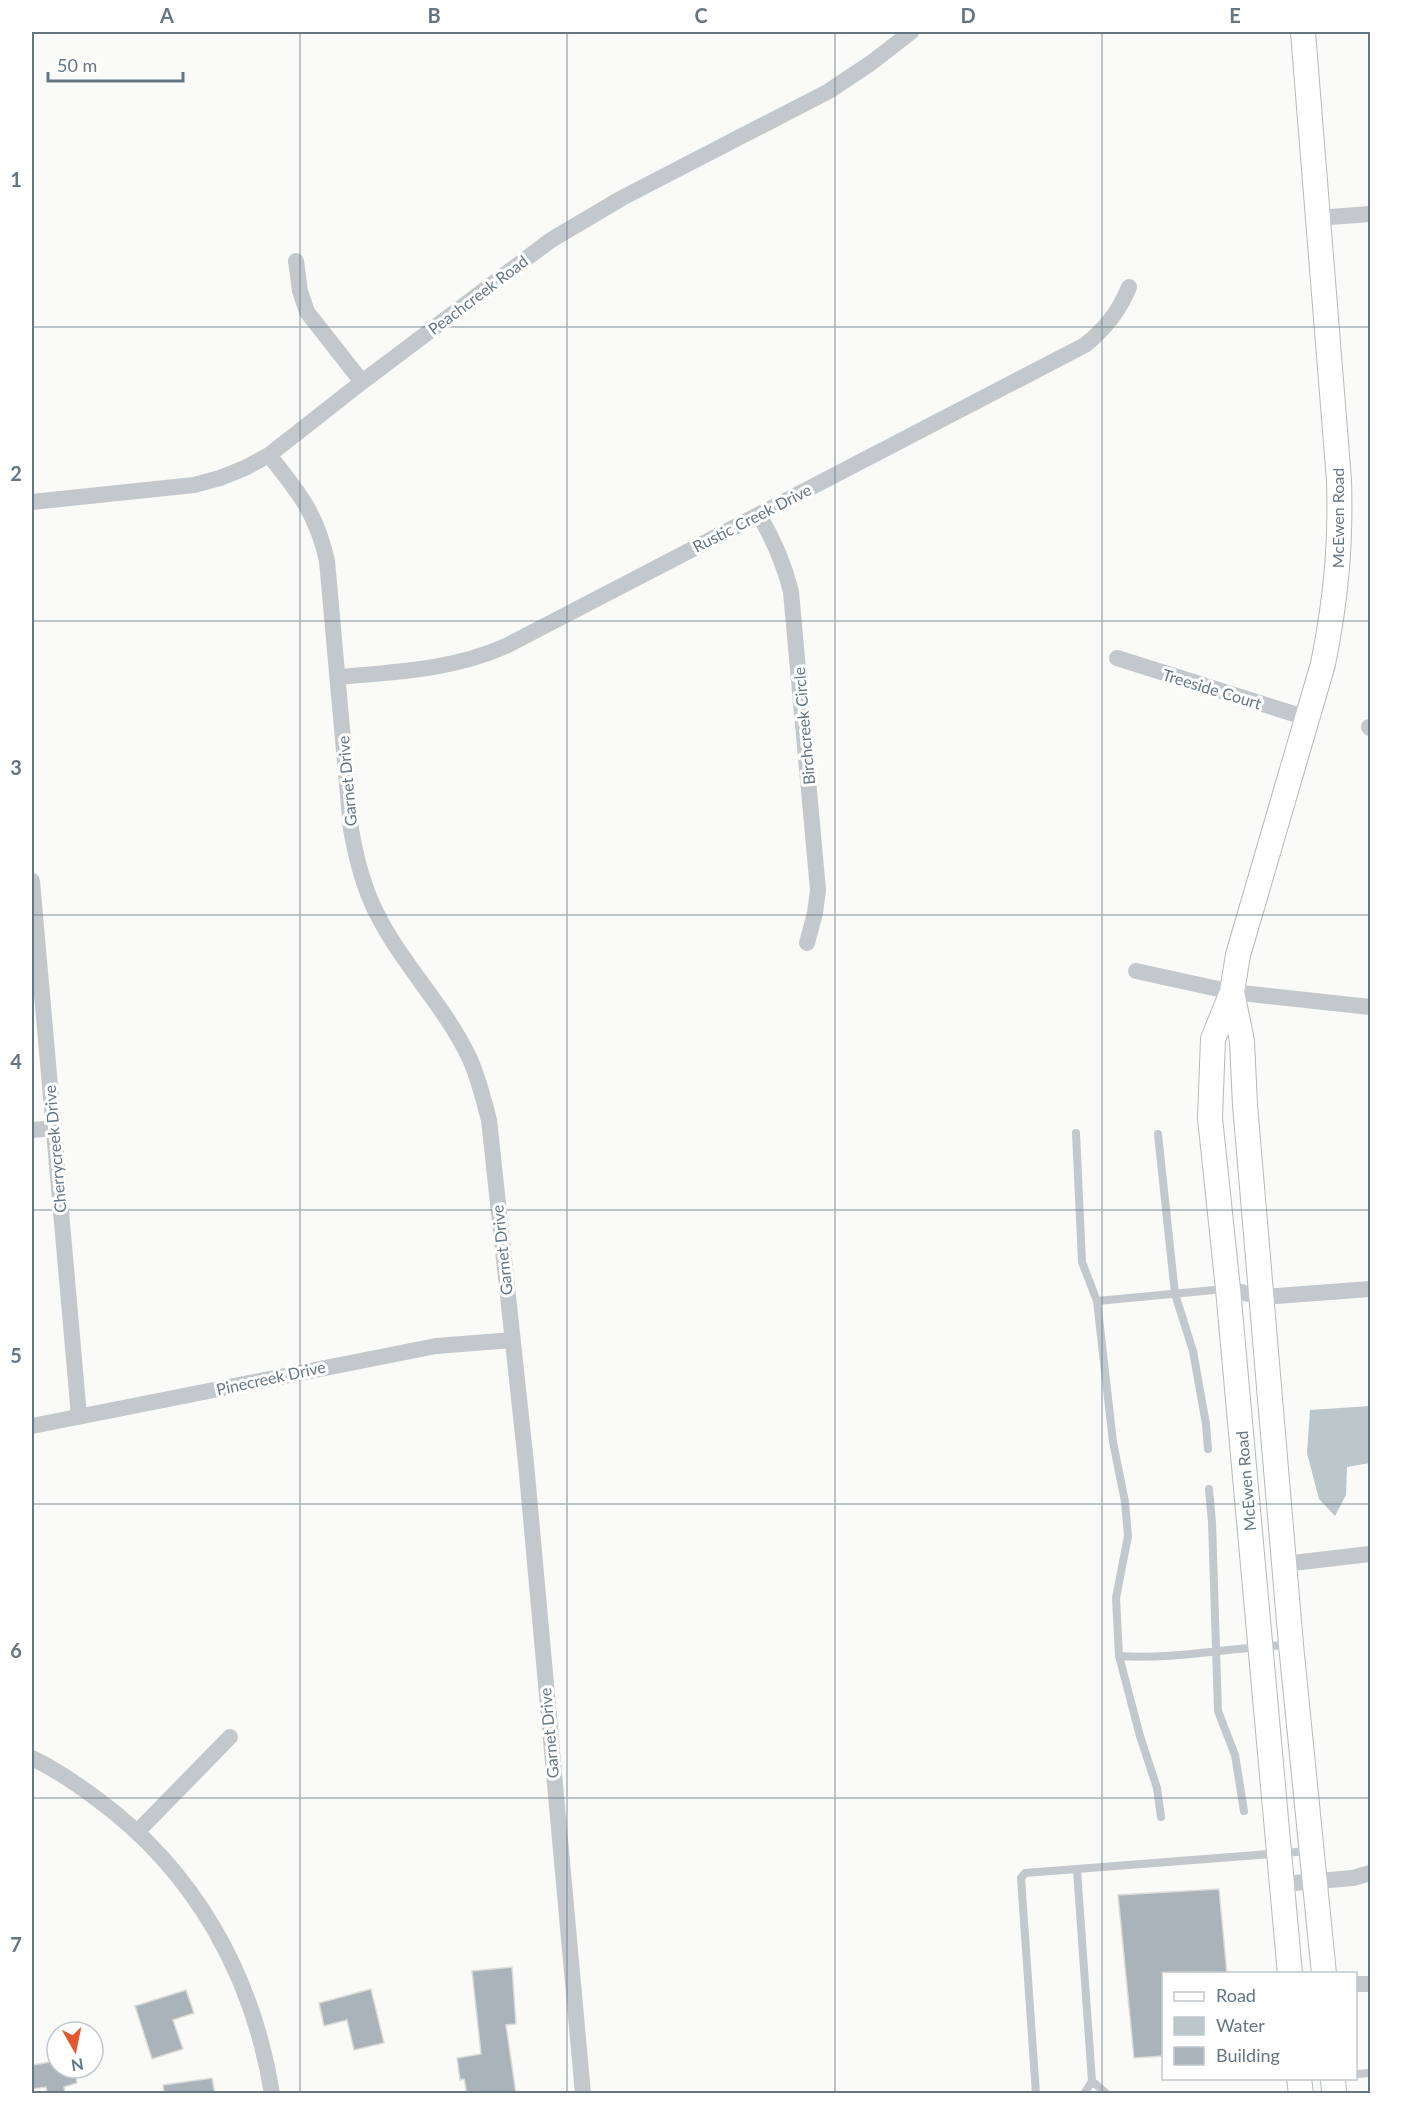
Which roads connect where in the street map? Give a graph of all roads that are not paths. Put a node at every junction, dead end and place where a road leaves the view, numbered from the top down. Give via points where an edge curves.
1 (911, 32) edge
2 (1303, 32) edge
3 (1371, 214) edge
4 (1317, 218) junction
5 (296, 261) dead end
6 (1129, 287) dead end
7 (362, 382) junction
8 (269, 455) junction
9 (32, 502) edge
10 (759, 515) junction
11 (1117, 658) dead end
12 (338, 677) junction
13 (1307, 718) junction
14 (32, 881) edge
15 (807, 943) dead end
16 (1136, 971) dead end
17 (1232, 992) junction
18 (1371, 1007) edge
19 (54, 1128) junction
20 (32, 1130) edge
21 (1076, 1133) dead end
22 (1158, 1134) dead end
23 (1228, 1289) junction
24 (1371, 1289) edge
25 (1175, 1294) junction
26 (1263, 1297) junction
27 (1097, 1301) junction
28 (512, 1340) junction
29 (79, 1416) junction
30 (32, 1426) edge
31 (1208, 1449) dead end
32 (1209, 1489) dead end
33 (1371, 1554) edge
34 (1284, 1564) junction
35 (1291, 1645) junction
36 (1260, 1646) junction
37 (1216, 1650) junction
38 (1119, 1656) junction
39 (230, 1737) dead end
40 (32, 1758) edge
41 (1244, 1811) dead end
42 (1161, 1817) dead end
43 (138, 1831) junction
44 (1312, 1851) junction
45 (1280, 1853) junction
46 (1077, 1870) junction
47 (1371, 1873) edge
48 (1315, 1882) junction
49 (1282, 1884) junction
50 (1290, 1972) edge
51 (1324, 1972) edge
52 (1092, 2081) junction
53 (272, 2094) edge
54 (583, 2094) edge
55 (1036, 2094) edge
56 (1084, 2094) edge
57 (1107, 2094) edge

1 - 7 street, Peachcreek Road via 829,91 622,198 551,240
2 - 4 street, McEwen Road
3 - 4 street
4 - 13 street, McEwen Road via 1340,526 1332,619
5 - 7 street via 307,312
6 - 10 street, Rustic Creek Drive via 1113,318 1085,345
7 - 8 street, Peachcreek Road
8 - 9 street, Peachcreek Road via 228,475 194,485
8 - 12 street, Garnet Drive via 302,496 322,538
10 - 12 street, Rustic Creek Drive via 491,653 433,668
10 - 15 street, Birchcreek Circle via 776,544 791,592 818,890
11 - 13 street, Treeside Court
12 - 28 street, Garnet Drive via 351,829 364,887 391,939 444,1013 468,1055 486,1109
13 - 17 street, McEwen Road via 1238,955
14 - 19 street, Cherrycreek Drive
16 - 17 street
17 - 18 street
17 - 23 street, McEwen Road via 1213,1039 1210,1118
17 - 26 street, McEwen Road via 1242,1041
19 - 20 street
19 - 29 street, Cherrycreek Drive
21 - 27 lane via 1082,1262
22 - 25 lane
23 - 25 lane
23 - 26 street
23 - 36 street, McEwen Road
24 - 26 street
25 - 27 lane
25 - 31 lane via 1193,1352
26 - 34 street, McEwen Road
27 - 38 lane via 1128,1536 1116,1598
28 - 29 street, Pinecreek Drive via 436,1346
28 - 54 street, Garnet Drive
29 - 30 street, Pinecreek Drive
32 - 37 lane
33 - 34 street
34 - 35 street, McEwen Road
35 - 36 lane
35 - 44 street, McEwen Road
36 - 37 lane
36 - 45 street, McEwen Road
37 - 38 lane via 1174,1657
37 - 41 lane via 1218,1711 1235,1755
38 - 42 lane via 1157,1788
39 - 43 street
40 - 43 street via 75,1783
43 - 53 street via 181,1878 234,1965 257,2023
44 - 45 lane
44 - 48 street, McEwen Road
45 - 46 lane
45 - 49 street, McEwen Road
46 - 52 lane
46 - 55 lane via 1025,1873 1021,1878
47 - 48 street
48 - 49 street
48 - 51 street, McEwen Road
49 - 50 street, McEwen Road
52 - 56 lane
52 - 57 lane

